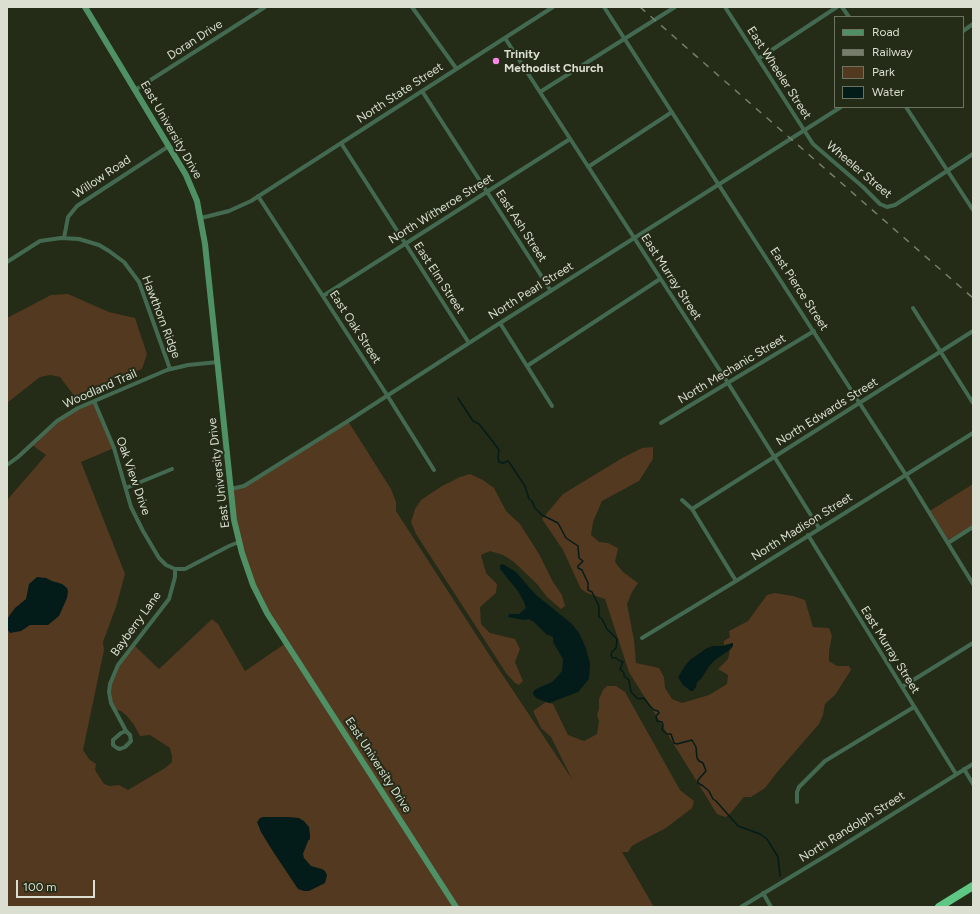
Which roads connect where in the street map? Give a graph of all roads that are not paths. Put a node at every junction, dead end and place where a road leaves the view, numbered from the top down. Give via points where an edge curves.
1 (85, 7) edge
2 (266, 7) edge
3 (412, 7) edge
4 (553, 7) edge
5 (604, 7) edge
6 (675, 7) edge
7 (725, 7) edge
8 (837, 7) edge
9 (842, 7) edge
10 (848, 16) edge
11 (973, 24) edge
12 (964, 30) edge
13 (505, 38) junction
14 (625, 39) junction
15 (758, 59) junction
16 (456, 68) junction
17 (135, 90) junction
18 (422, 91) junction
19 (540, 92) junction
20 (840, 108) edge
21 (907, 108) edge
22 (672, 112) junction
23 (804, 130) junction
24 (570, 139) junction
25 (341, 143) junction
26 (169, 146) junction
27 (973, 154) edge
28 (588, 167) junction
29 (947, 170) junction
30 (719, 185) junction
31 (486, 191) junction
32 (258, 196) junction
33 (973, 210) edge
34 (201, 218) junction
35 (64, 238) junction
36 (634, 238) junction
37 (405, 243) junction
38 (7, 262) edge
39 (660, 280) junction
40 (551, 291) junction
41 (323, 296) junction
42 (912, 308) dead end
43 (500, 323) junction
44 (814, 331) junction
45 (973, 331) edge
46 (469, 343) junction
47 (941, 352) junction
48 (218, 362) junction
49 (527, 366) junction
50 (170, 369) junction
51 (728, 383) junction
52 (387, 395) junction
53 (94, 401) junction
54 (859, 403) junction
55 (973, 403) edge
56 (552, 406) dead end
57 (661, 423) dead end
58 (973, 433) edge
59 (774, 457) junction
60 (7, 465) edge
61 (172, 469) dead end
62 (434, 470) dead end
63 (906, 475) junction
64 (126, 488) junction
65 (231, 489) junction
66 (682, 500) dead end
67 (692, 509) junction
68 (973, 527) edge
69 (819, 528) junction
70 (808, 536) junction
71 (239, 542) junction
72 (948, 543) junction
73 (175, 569) junction
74 (736, 581) junction
75 (973, 584) edge
76 (642, 638) dead end
77 (973, 643) edge
78 (902, 687) junction
79 (914, 706) junction
80 (126, 731) junction
81 (973, 764) edge
82 (964, 769) junction
83 (956, 774) junction
84 (973, 784) edge
85 (797, 802) dead end
86 (973, 886) edge
87 (763, 893) junction
88 (456, 907) edge
89 (742, 907) edge
90 (771, 907) edge
91 (939, 907) edge

1 - 17 main road, East University Drive
2 - 17 street, Doran Drive
3 - 16 street
4 - 13 street, North State Street
5 - 14 street, East Pierce Street
6 - 14 street
7 - 15 street, East Wheeler Street
8 - 15 street
9 - 10 street
11 - 12 street
13 - 16 street, North State Street
13 - 19 street, East Murray Street
14 - 19 street
14 - 22 street, East Pierce Street
15 - 23 street, East Wheeler Street
16 - 18 street, North State Street
17 - 26 main road, East University Drive
18 - 25 street, North State Street
18 - 31 street, East Ash Street
19 - 24 street, East Murray Street
20 - 23 street, North Pearl Street
21 - 29 street
22 - 28 street
22 - 30 street, East Pierce Street
23 - 29 street, Wheeler Street via 817,148 885,207 895,205
23 - 30 street, North Pearl Street
24 - 28 street, East Murray Street
24 - 31 street, North Witheroe Street
25 - 32 street, North State Street
25 - 37 street, East Elm Street
26 - 34 main road, East University Drive via 190,184
26 - 35 street, Willow Road via 77,206 68,217
27 - 29 street
28 - 36 street, East Murray Street
29 - 33 street
30 - 36 street, North Pearl Street
30 - 44 street, East Pierce Street
31 - 37 street, North Witheroe Street
31 - 40 street, East Ash Street
32 - 34 street, North State Street via 230,211
32 - 41 street, East Oak Street
34 - 48 main road, East University Drive
35 - 38 street, Hawthorn Ridge via 36,242
35 - 50 street, Hawthorn Ridge via 99,245 117,256 132,270 142,288
36 - 39 street, East Murray Street
36 - 40 street, North Pearl Street
37 - 41 street, North Witheroe Street
37 - 46 street, East Elm Street
39 - 49 street
39 - 51 street, East Murray Street
40 - 43 street, North Pearl Street
41 - 52 street, East Oak Street
42 - 47 street
43 - 46 street, North Pearl Street
43 - 49 street
44 - 51 street, North Mechanic Street
44 - 54 street, East Pierce Street
45 - 47 street, North Edwards Street
46 - 52 street, North Pearl Street
47 - 54 street, North Edwards Street
47 - 55 street
48 - 50 street, Woodland Trail
48 - 65 main road, East University Drive
49 - 56 street
50 - 53 street, Woodland Trail
51 - 57 street, North Mechanic Street
51 - 59 street, East Murray Street
52 - 62 street, East Oak Street
52 - 65 street, North Pearl Street via 244,486
53 - 60 street, Woodland Trail via 57,421
53 - 64 street, Oak View Drive via 114,448
54 - 59 street, North Edwards Street
54 - 63 street, East Pierce Street
58 - 63 street, North Madison Street
59 - 67 street, North Edwards Street
59 - 69 street, East Murray Street
61 - 64 street
63 - 69 street, North Madison Street
63 - 72 street, East Pierce Street
64 - 73 street, Oak View Drive via 135,515 159,558
65 - 71 main road, East University Drive
66 - 67 street
67 - 74 street
68 - 72 street
69 - 70 street, North Madison Street
70 - 74 street, North Madison Street
70 - 78 street, East Murray Street
71 - 73 street via 185,569
71 - 88 main road, East University Drive via 249,574 267,613
72 - 75 street, East Pierce Street
73 - 80 street, Bayberry Lane via 169,599 116,668 110,684 110,703
74 - 76 street, North Madison Street
77 - 78 street
78 - 79 street, East Murray Street
79 - 83 street, East Murray Street
79 - 85 street via 825,761 799,787
80 - 80 street via 131,741 125,747 117,748 113,745 113,740
81 - 82 street, North Randolph Street
82 - 83 street, North Randolph Street
82 - 84 street
83 - 87 street, North Randolph Street
86 - 91 highway
87 - 89 street, North Randolph Street
87 - 90 street

